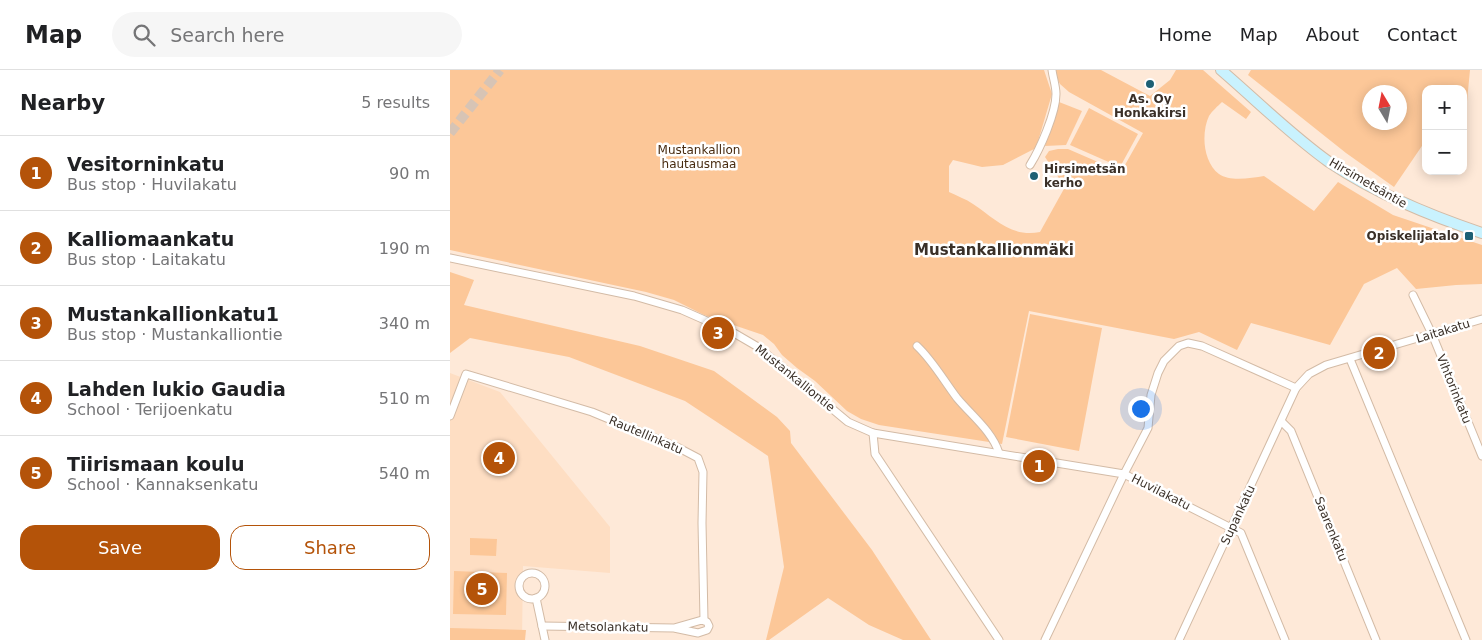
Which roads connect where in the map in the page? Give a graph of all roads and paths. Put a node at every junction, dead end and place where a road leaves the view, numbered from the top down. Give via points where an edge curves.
1 (1052, 70) edge
2 (1221, 70) edge
3 (1030, 165) dead end
4 (1482, 233) edge
5 (450, 258) edge
6 (1413, 295) dead end
7 (1482, 319) edge
8 (1432, 334) junction
9 (917, 346) dead end
10 (1350, 359) junction
11 (1296, 388) junction
12 (450, 416) edge
13 (1282, 422) junction
14 (873, 434) junction
15 (999, 453) junction
16 (1482, 456) edge
17 (1124, 474) junction
18 (1232, 529) junction
19 (536, 598) dead end
20 (704, 620) junction
21 (542, 626) junction
22 (674, 628) junction
23 (540, 640) edge
24 (545, 640) edge
25 (999, 640) edge
26 (1045, 640) edge
27 (1179, 640) edge
28 (1285, 640) edge
29 (1376, 640) edge
30 (1466, 640) edge

1 - 3 street via 1055,103 1040,149
2 - 4 street, Hirsimetsäntie via 1328,161 1410,207
5 - 14 street, Mustankalliontie via 634,296 682,310 758,347 848,422
6 - 8 street, Vihtorinkatu
7 - 8 street, Laitakatu
8 - 10 street, Laitakatu
8 - 16 street, Vihtorinkatu
9 - 15 street via 995,441
10 - 11 street, Laitakatu via 1326,365 1309,374
10 - 30 street
11 - 13 street, Supankatu
11 - 17 street via 1202,346 1188,343 1179,346 1164,361 1158,373 1151,395 1148,428
12 - 20 street, Rautellinkatu via 466,374 592,412 698,458 703,472
13 - 18 street, Supankatu
13 - 29 street, Saarenkatu via 1291,431
14 - 15 street, Huvilakatu
14 - 25 street via 875,454
15 - 17 street, Huvilakatu
17 - 18 street, Huvilakatu
17 - 26 street
18 - 27 street, Supankatu
18 - 28 street, Huvilakatu via 1241,533
19 - 21 street
20 - 22 street, Metsolankatu
20 - 22 street, Metsolankatu via 708,630 703,633
21 - 22 street, Metsolankatu
21 - 23 street
21 - 24 street

